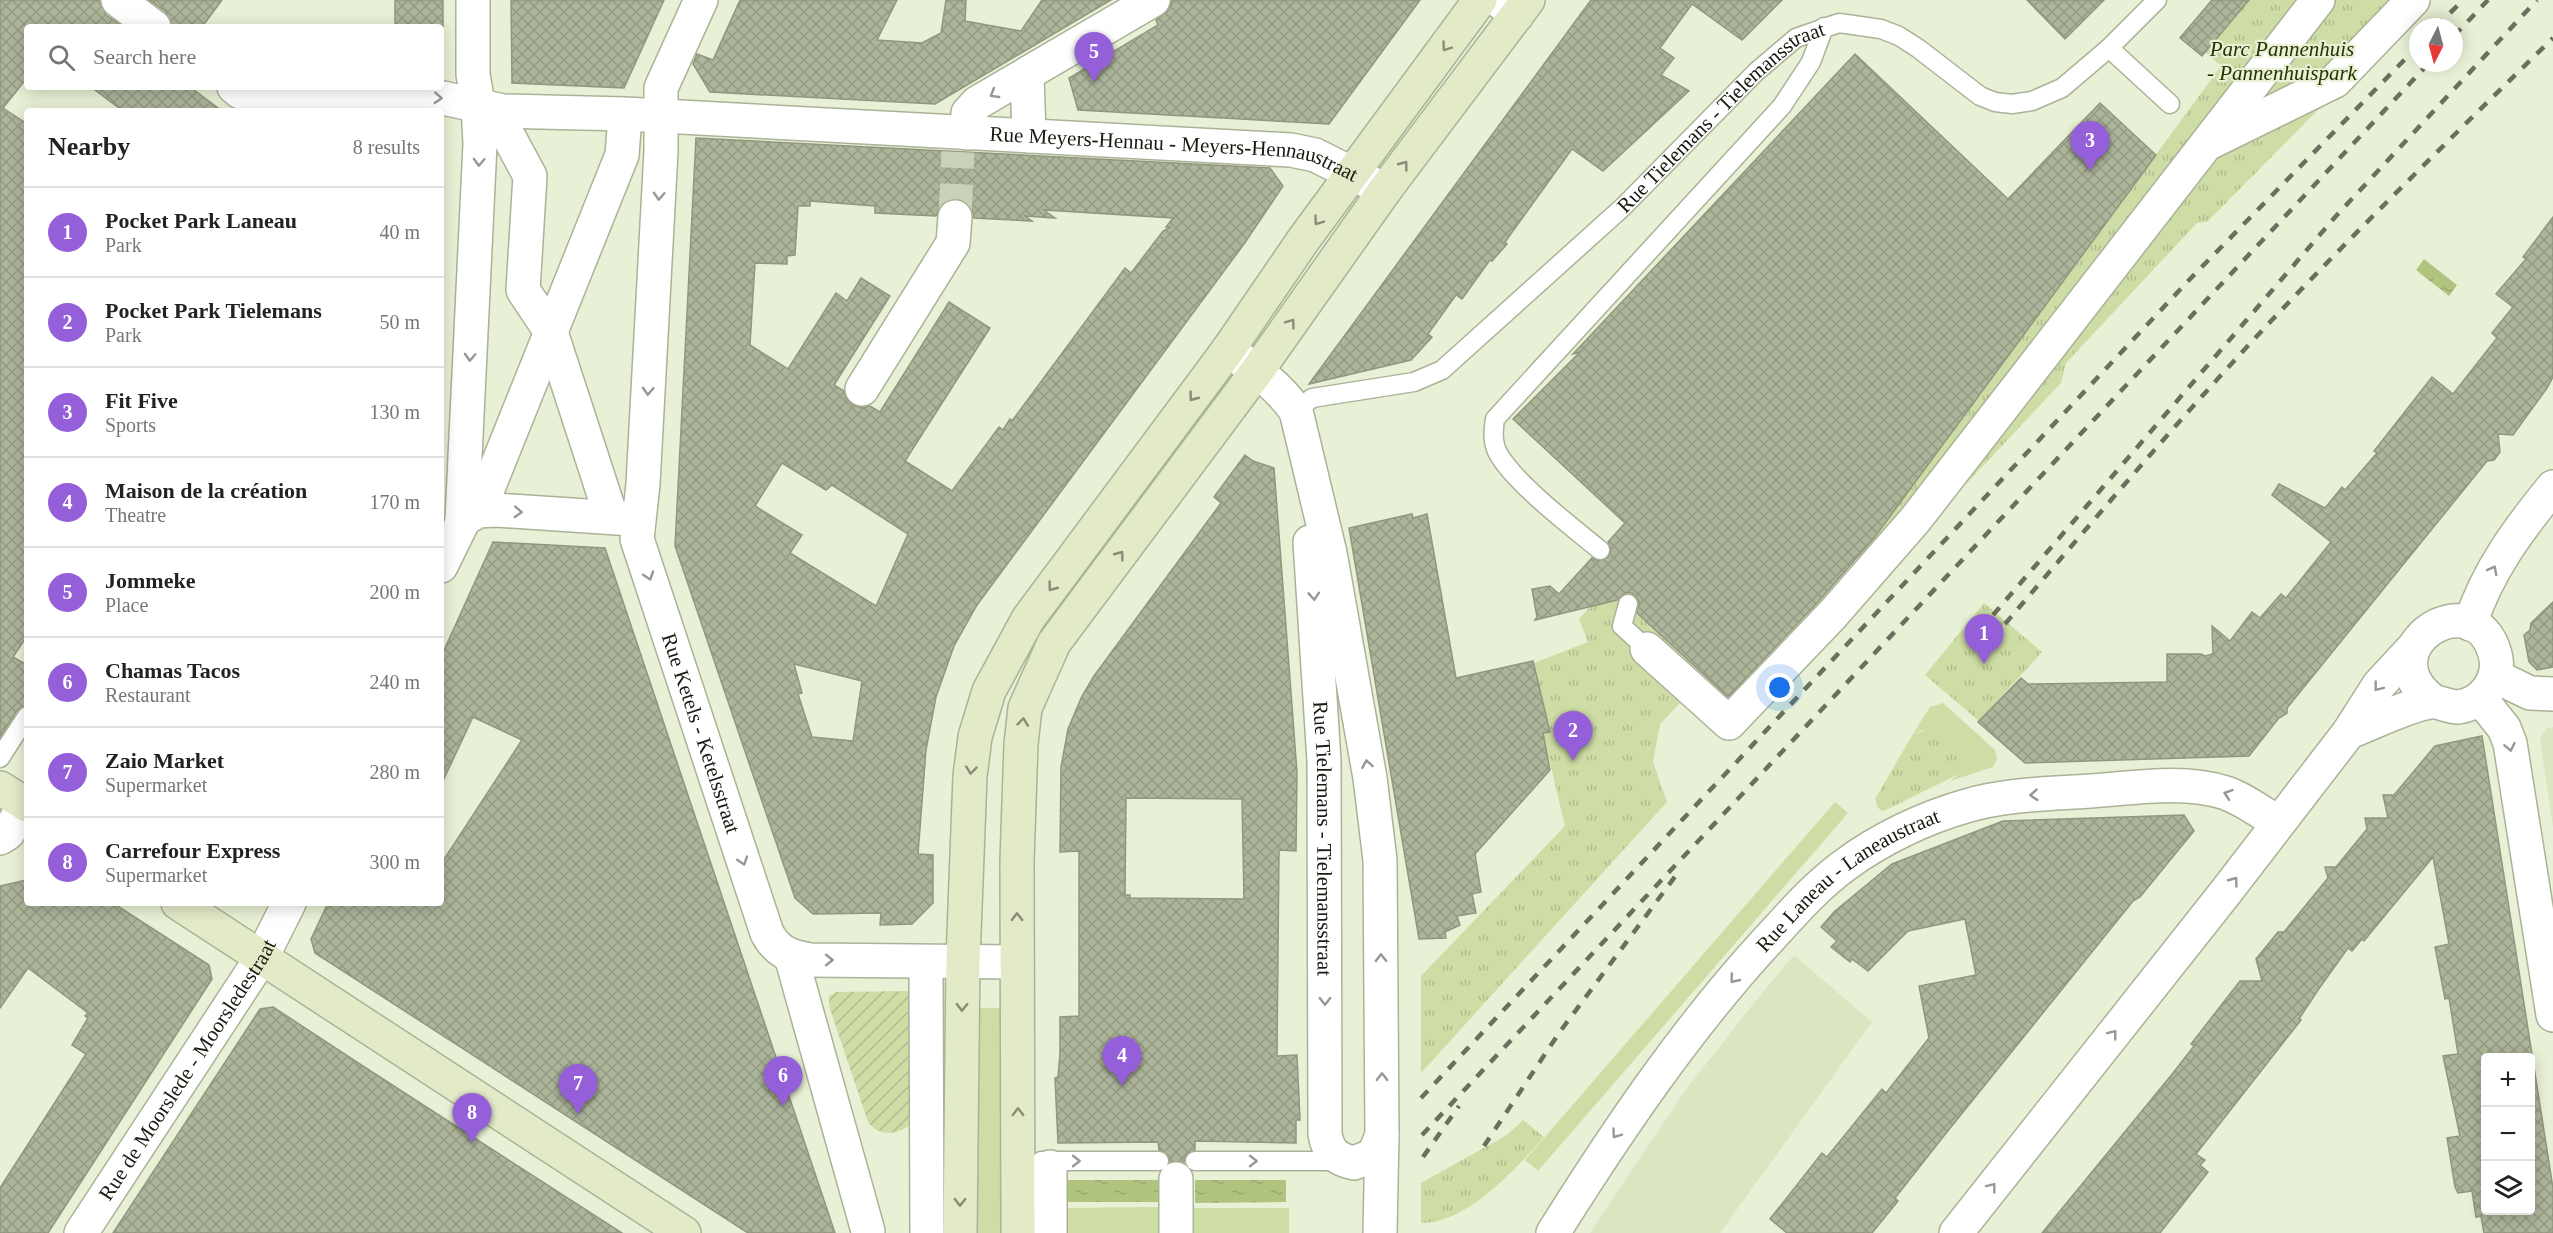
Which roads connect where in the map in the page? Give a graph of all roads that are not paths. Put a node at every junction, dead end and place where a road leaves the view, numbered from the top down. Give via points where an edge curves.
1 (118, 0) edge
2 (473, 0) edge
3 (701, 0) edge
4 (1153, 0) edge
5 (1480, 0) edge
6 (2157, 0) edge
7 (2318, 0) edge
8 (2413, 0) edge
9 (1514, 5) edge
10 (150, 24) edge
11 (1824, 27) junction
12 (2109, 48) junction
13 (1027, 74) junction
14 (238, 90) edge
15 (2170, 104) dead end
16 (490, 114) junction
17 (661, 116) junction
18 (1029, 136) junction
19 (961, 139) junction
20 (633, 145) dead end
21 (2202, 147) junction
22 (1352, 174) junction
23 (1385, 190) junction
24 (955, 217) tunnel mouth
25 (551, 332) junction
26 (1228, 350) junction
27 (1257, 371) junction
28 (862, 389) dead end
29 (1296, 411) junction
30 (1305, 454) junction
31 (637, 483) dead end
32 (2553, 487) edge
33 (462, 520) junction
34 (640, 520) junction
35 (1600, 550) dead end
36 (444, 559) edge
37 (1628, 604) dead end
38 (2470, 624) junction
39 (2415, 646) junction
40 (1647, 649) joint
41 (2488, 687) junction
42 (2553, 694) edge
43 (2433, 701) junction
44 (24, 721) edge
45 (2349, 732) junction
46 (0, 758) edge
47 (17, 799) edge
48 (2278, 823) junction
49 (0, 838) edge
50 (183, 906) edge
51 (288, 906) edge
52 (782, 951) junction
53 (262, 957) junction
54 (963, 960) junction
55 (1017, 962) junction
56 (926, 970) dead end
57 (2553, 1015) edge
58 (1383, 1135) junction
59 (1018, 1161) junction
60 (1343, 1161) junction
61 (1050, 1167) dead end
62 (1176, 1167) junction
63 (868, 1232) edge
64 (81, 1233) edge
65 (684, 1233) edge
66 (927, 1233) edge
67 (960, 1233) edge
68 (1018, 1233) edge
69 (1050, 1233) edge
70 (1176, 1233) edge
71 (1380, 1233) edge
72 (1552, 1233) edge
73 (1956, 1233) edge

1 - 10 street
2 - 16 street via 473,74
3 - 17 street via 661,88
4 - 13 street
5 -> 22 main road
6 - 12 lane, Rue Tielemans - Tielemansstraat
7 - 21 street
8 - 21 street via 2336,81
23 -> 9 main road
11 - 12 lane, Rue Tielemans - Tielemansstraat via 1839,23 1881,29 1899,36 1980,96 2012,104 2053,94
11 - 29 lane, Rue Tielemans - Tielemansstraat via 1796,38 1756,72 1623,207 1442,370 1414,382 1312,398
11 - 35 lane via 1811,62 1782,106 1495,419 1493,433 1498,454 1559,516
12 - 15 lane
13 - 18 street
13 -> 19 street via 977,104 968,113
14 -> 16 street, Rue Meyers-Hennau - Meyers-Hennaustraat via 443,98
16 - 17 street, Rue Meyers-Hennau - Meyers-Hennaustraat via 503,111
16 - 25 street via 530,176 523,290
16 -> 33 street via 480,144
17 - 19 street, Rue Meyers-Hennau - Meyers-Hennaustraat
17 -> 34 street, Rue Ketels - Ketelsstraat
18 - 19 street, Rue Meyers-Hennau - Meyers-Hennaustraat
18 - 22 street, Rue Meyers-Hennau - Meyers-Hennaustraat via 1291,150 1315,155
20 - 25 street
21 - 40 street via 1916,520 1729,723
22 - 23 street, Rue Meyers-Hennau - Meyers-Hennaustraat
22 -> 26 main road
27 -> 23 main road
24 - 28 street via 953,243
25 - 31 street via 604,494
25 - 33 street via 489,486 474,500
26 - 27 street, Rue Tielemans - Tielemansstraat
26 -> 54 main road via 1028,619 989,691 975,737 970,776
27 - 29 street, Rue Tielemans - Tielemansstraat via 1284,394
55 -> 27 main road via 1021,744 1025,708 1036,679 1054,644
29 - 30 street, Rue Tielemans - Tielemansstraat
58 -> 30 street, Rue Tielemans - Tielemansstraat via 1380,860 1370,778 1330,553
30 -> 60 street, Rue Tielemans - Tielemansstraat via 1324,761 1325,1134 1333,1155
38 -> 32 street via 2498,560
33 -> 34 street via 478,511 496,510
33 - 36 street
34 -> 52 street, Rue Ketels - Ketelsstraat via 637,539 767,933
37 - 40 lane via 1622,626
38 - 39 street via 2454,620 2438,624 2424,633
38 - 41 street via 2493,645 2497,660
39 - 43 street via 2411,656 2413,677 2424,695
39 -> 45 street via 2379,685
41 - 42 street
41 - 43 street via 2457,707
41 -> 57 street via 2510,743
43 - 45 street
44 - 46 lane
45 - 48 street
47 - 49 street via 8,833
48 -> 72 street, Rue Laneau - Laneaustraat via 2223,792 2147,788 1995,800 1936,817 1878,844 1821,885 1749,961 1608,1146
73 -> 48 street
50 - 53 main road
51 - 53 street, Rue de Moorslede - Moorsledestraat
52 -> 54 street via 811,960
52 - 63 street, Rue Ketels - Ketelsstraat via 833,1075
53 - 64 street, Rue de Moorslede - Moorsledestraat
53 - 65 main road
54 - 55 street
54 -> 67 main road
59 -> 55 main road
56 - 66 street
58 - 60 street via 1374,1155 1354,1163
58 - 71 street, Rue Tielemans - Tielemansstraat
59 -> 62 lane
59 - 68 main road
62 -> 60 lane
61 - 69 street
62 - 70 street

